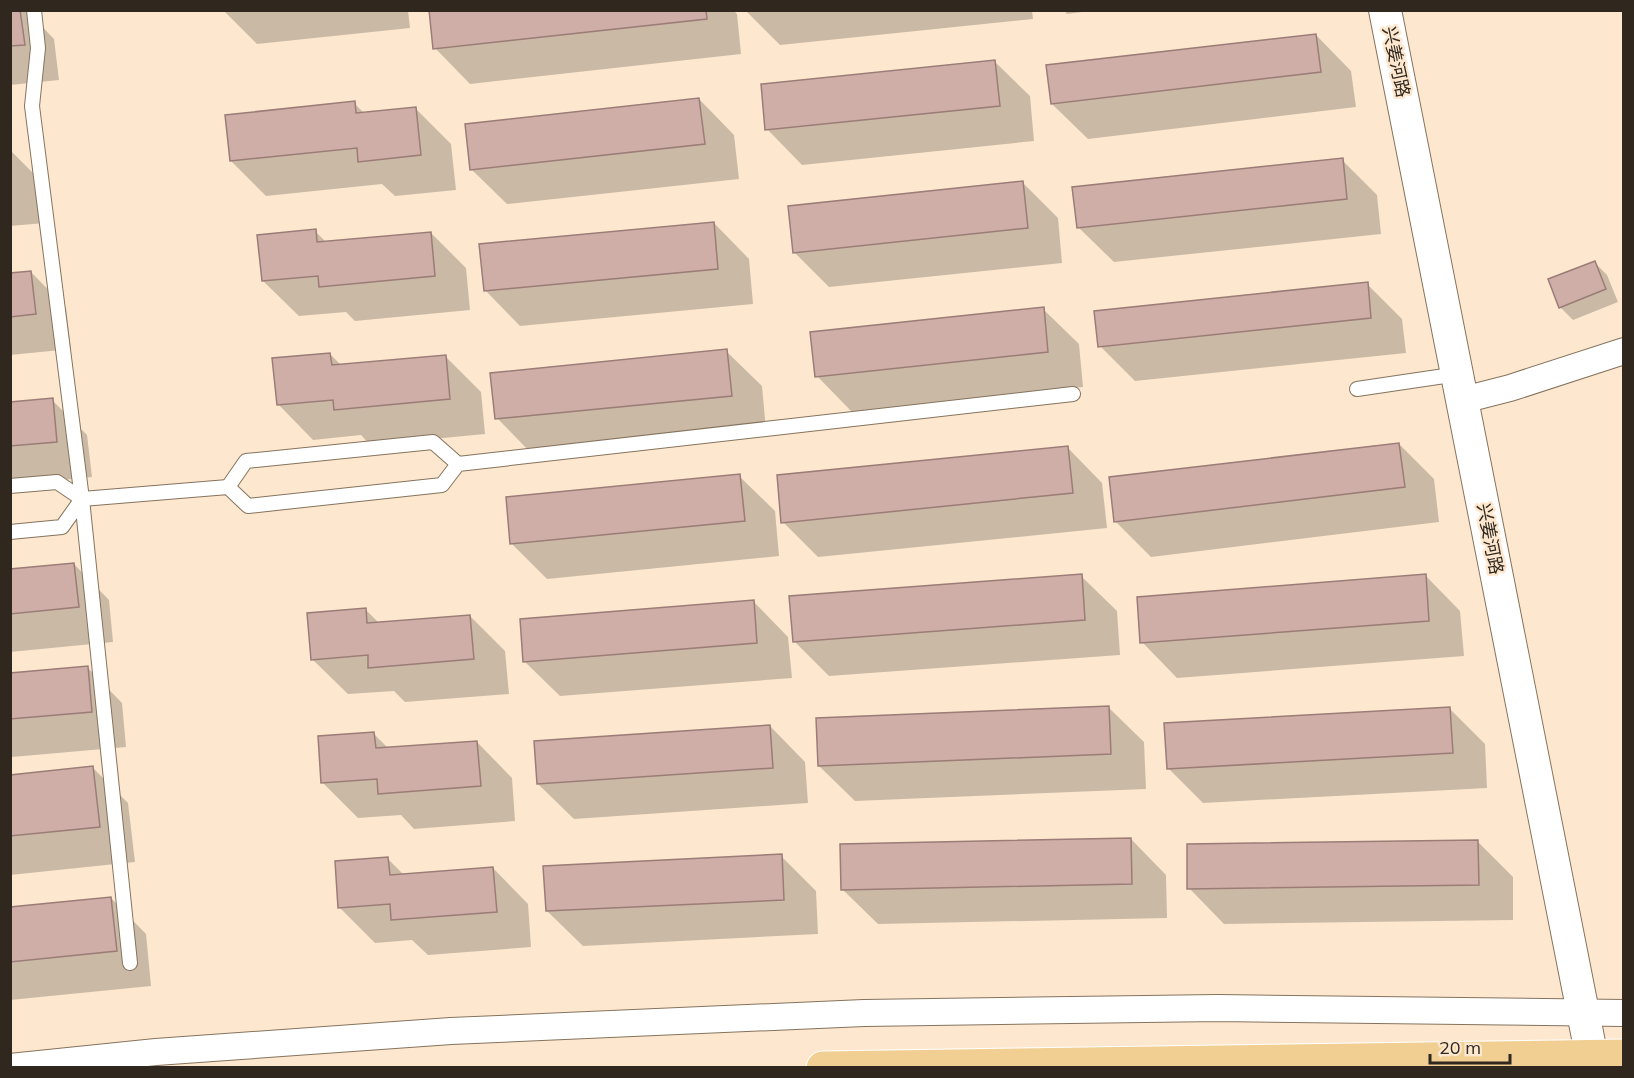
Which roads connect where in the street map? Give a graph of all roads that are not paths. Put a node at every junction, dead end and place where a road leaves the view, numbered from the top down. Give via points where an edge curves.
1 (34, 10) edge
2 (1385, 10) edge
3 (1623, 351) edge
4 (1460, 387) junction
5 (1357, 389) dead end
6 (1073, 394) dead end
7 (458, 464) junction
8 (10, 486) edge
9 (228, 487) junction
10 (82, 500) junction
11 (10, 532) edge
12 (130, 963) dead end
13 (1583, 1013) junction
14 (1623, 1013) edge
15 (1623, 1056) edge
16 (1593, 1062) edge
17 (10, 1067) edge
18 (823, 1068) edge

1 - 10 lane via 38,48 32,106
2 - 4 street, 兴姜河路
3 - 4 street via 1509,388
4 - 5 lane
4 - 13 street, 兴姜河路
6 - 7 lane
7 - 9 lane via 442,485 248,506
7 - 9 lane via 433,442 246,461
8 - 10 lane via 57,482
9 - 10 lane
10 - 11 lane via 62,526
10 - 12 lane
13 - 14 street
13 - 16 street, 兴姜河路
13 - 17 street via 1218,1008 864,1013 451,1031 156,1052
15 - 16 main road
16 - 18 main road

